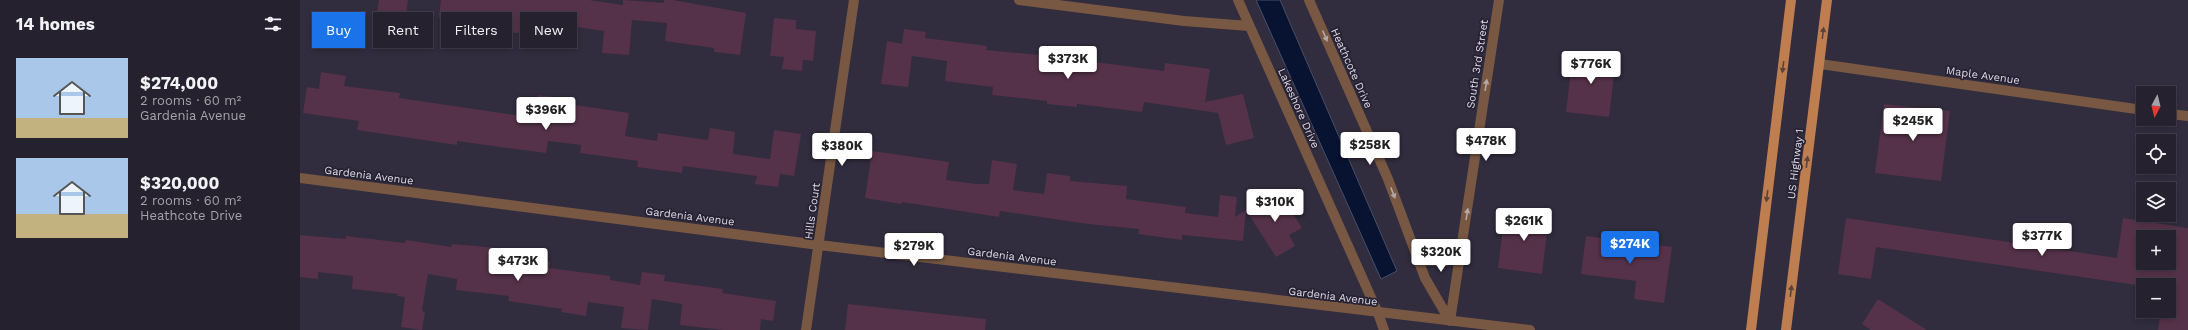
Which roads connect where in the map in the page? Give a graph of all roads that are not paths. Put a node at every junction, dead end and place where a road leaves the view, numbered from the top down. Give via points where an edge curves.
1 (854, 0) edge
2 (1019, 0) edge
3 (1238, 0) edge
4 (1309, 0) edge
5 (1500, 0) edge
6 (1791, 0) edge
7 (1827, 0) edge
8 (1249, 26) junction
9 (1820, 64) junction
10 (2136, 109) edge
11 (2176, 115) edge
12 (2188, 116) edge
13 (300, 178) edge
14 (819, 245) junction
15 (1460, 255) junction
16 (1418, 260) junction
17 (1378, 313) junction
18 (1450, 321) junction
19 (806, 330) edge
20 (1384, 330) edge
21 (1530, 330) edge
22 (1751, 330) edge
23 (1786, 330) edge

1 - 14 street, Hills Court
2 - 8 street via 1184,21
3 - 8 street, Lakeshore Drive
4 -> 16 street, Heathcote Drive via 1388,180
15 -> 5 street, South 3rd Street
6 -> 22 main road
9 -> 7 main road, US Highway 1
8 - 17 street, Lakeshore Drive
9 - 10 street, Maple Avenue
23 -> 9 main road, US Highway 1
11 - 12 street
13 - 14 street, Gardenia Avenue
14 - 17 street, Gardenia Avenue
14 - 19 street, Hills Court
15 - 16 street via 1446,261
15 - 18 street, South 3rd Street
16 - 18 street, Heathcote Drive via 1425,278
17 - 18 street, Gardenia Avenue
17 - 20 street
18 - 21 street, Gardenia Avenue

